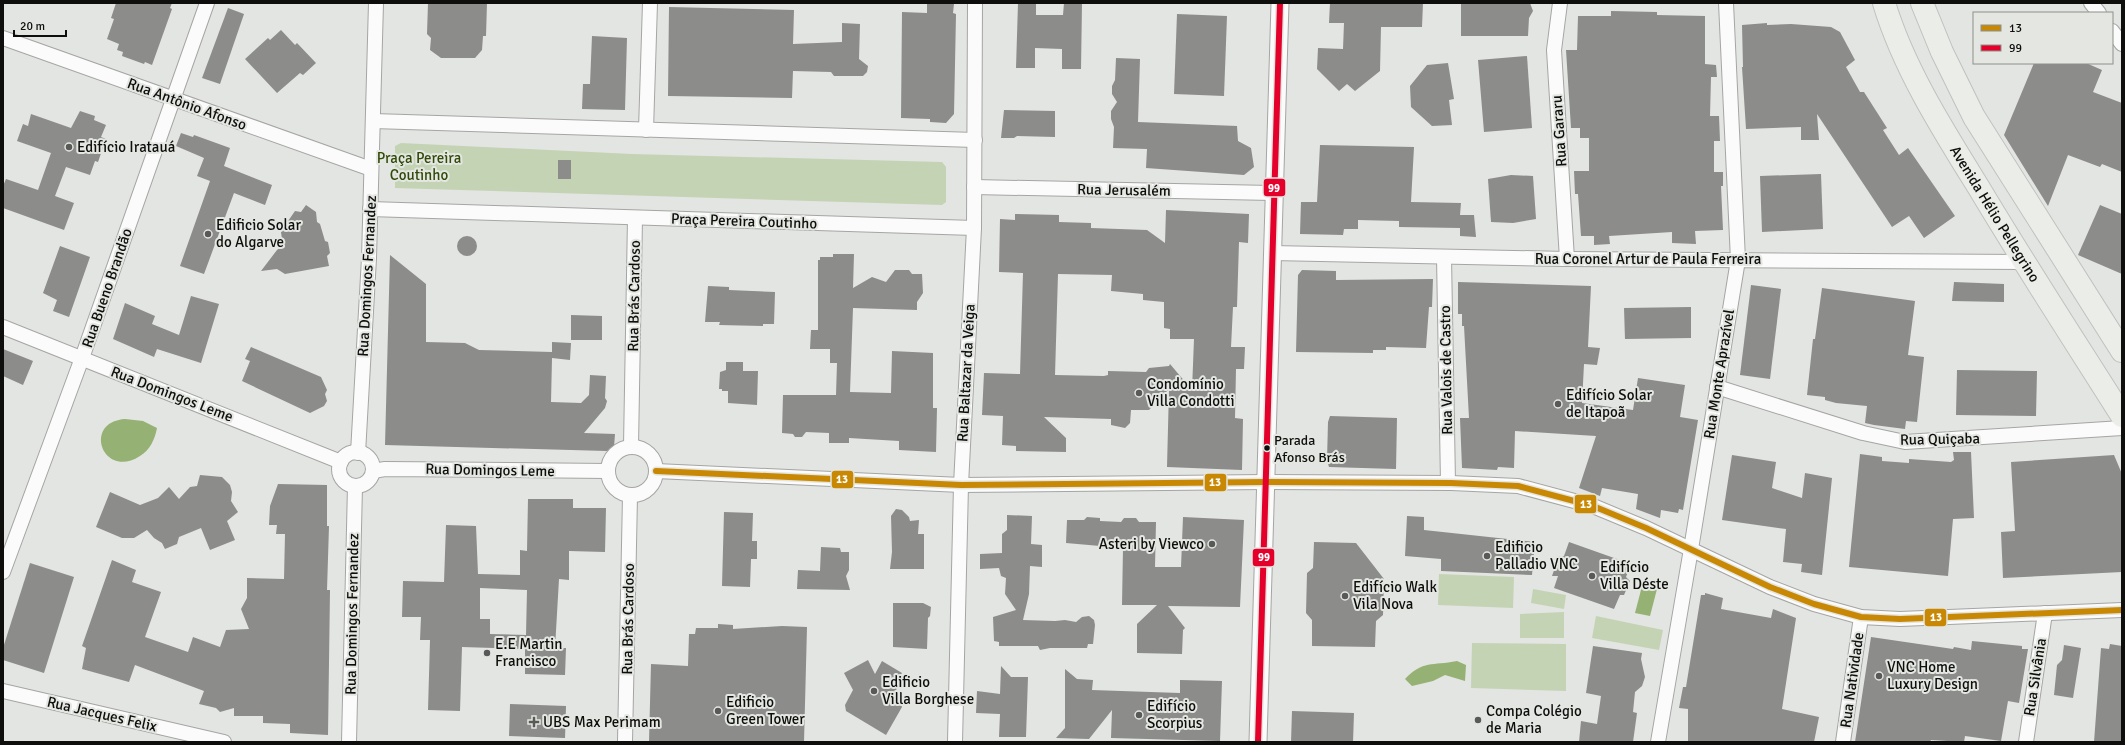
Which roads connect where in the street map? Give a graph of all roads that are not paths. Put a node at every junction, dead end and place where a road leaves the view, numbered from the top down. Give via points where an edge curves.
1 (207, 3) edge
2 (376, 3) edge
3 (650, 3) edge
4 (974, 3) edge
5 (1280, 3) edge
6 (1560, 3) edge
7 (1726, 3) edge
8 (1884, 3) edge
9 (1922, 3) edge
10 (2091, 3) edge
11 (2098, 12) edge
12 (2113, 31) edge
13 (3, 38) edge
14 (2122, 44) edge
15 (173, 99) junction
16 (373, 121) junction
17 (646, 130) junction
18 (974, 140) junction
19 (371, 169) junction
20 (974, 187) junction
21 (1274, 193) junction
22 (370, 209) junction
23 (635, 218) junction
24 (974, 228) junction
25 (1272, 253) junction
26 (1444, 257) junction
27 (1567, 259) junction
28 (1738, 260) junction
29 (2023, 262) junction
30 (3, 327) edge
31 (2122, 351) edge
32 (82, 358) junction
33 (1717, 387) junction
34 (2122, 416) edge
35 (2122, 428) edge
36 (631, 446) junction
37 (358, 453) junction
38 (341, 462) junction
39 (373, 471) junction
40 (608, 471) junction
41 (656, 471) junction
42 (1266, 482) junction
43 (1448, 484) junction
44 (961, 485) junction
45 (355, 486) junction
46 (630, 496) junction
47 (1692, 550) junction
48 (3, 572) edge
49 (2122, 610) edge
50 (2045, 613) junction
51 (1861, 618) junction
52 (3, 691) edge
53 (224, 742) edge
54 (349, 742) edge
55 (625, 742) edge
56 (955, 742) edge
57 (1258, 742) edge
58 (1658, 742) edge
59 (1843, 742) edge
60 (2026, 742) edge

1 - 15 street, Rua Bueno Brandão
2 - 16 street, Rua Domingos Fernandez
3 - 17 street
4 - 18 street, Rua Baltazar da Veiga
5 - 21 street
6 - 27 street, Rua Gararu via 1554,57
7 - 28 street, Rua Monte Aprazível
8 - 29 main road, Avenida Hélio Pellegrino via 1930,108
9 - 31 main road via 1942,52 1974,117
10 - 11 street
12 - 14 street
13 - 15 street, Rua Antônio Afonso
15 - 19 street, Rua Antônio Afonso
15 - 32 street, Rua Bueno Brandão
16 - 17 street
16 - 19 street, Rua Domingos Fernandez
17 - 18 street
18 - 20 street, Rua Baltazar da Veiga
19 - 22 street, Rua Domingos Fernandez
20 - 21 street, Rua Jerusalém
20 - 24 street, Rua Baltazar da Veiga
21 - 25 street
22 - 23 street, Praça Pereira Coutinho
22 - 37 street, Rua Domingos Fernandez
23 - 24 street, Praça Pereira Coutinho
23 - 36 street, Rua Brás Cardoso
24 - 44 street, Rua Baltazar da Veiga
25 - 26 street, Rua Coronel Artur de Paula Ferreira
25 - 42 street
26 - 27 street, Rua Coronel Artur de Paula Ferreira
26 - 43 street, Rua Valois de Castro
27 - 28 street, Rua Coronel Artur de Paula Ferreira
28 - 29 street, Rua Coronel Artur de Paula Ferreira
28 - 33 street, Rua Monte Aprazível
29 - 34 main road, Avenida Hélio Pellegrino
30 - 32 street, Rua Domingos Leme
32 - 38 street, Rua Domingos Leme
32 - 48 street, Rua Bueno Brandão
33 - 35 street, Rua Quiçaba via 1864,433 1905,442
33 - 47 street, Rua Monte Aprazível
36 - 40 street via 615,453 609,461
36 - 41 street via 641,448 649,454 655,462
37 - 38 street via 351,453
37 - 39 street via 369,458
38 - 45 street via 339,468 344,481
39 - 40 street, Rua Domingos Leme
39 - 45 street via 367,482
40 - 46 street via 609,480 615,488
41 - 44 street
41 - 46 street via 649,488 641,494
42 - 43 street
42 - 44 street
42 - 57 street
43 - 47 street via 1518,486 1559,496 1593,506
44 - 56 street, Rua Baltazar da Veiga
45 - 54 street, Rua Domingos Fernandez
46 - 55 street, Rua Brás Cardoso
47 - 51 street via 1770,587
47 - 58 street, Rua Monte Aprazível
49 - 50 street
50 - 51 street via 1900,619
50 - 60 street, Rua Silvânia
51 - 59 street, Rua Natividade
52 - 53 street, Rua Jacques Felix

